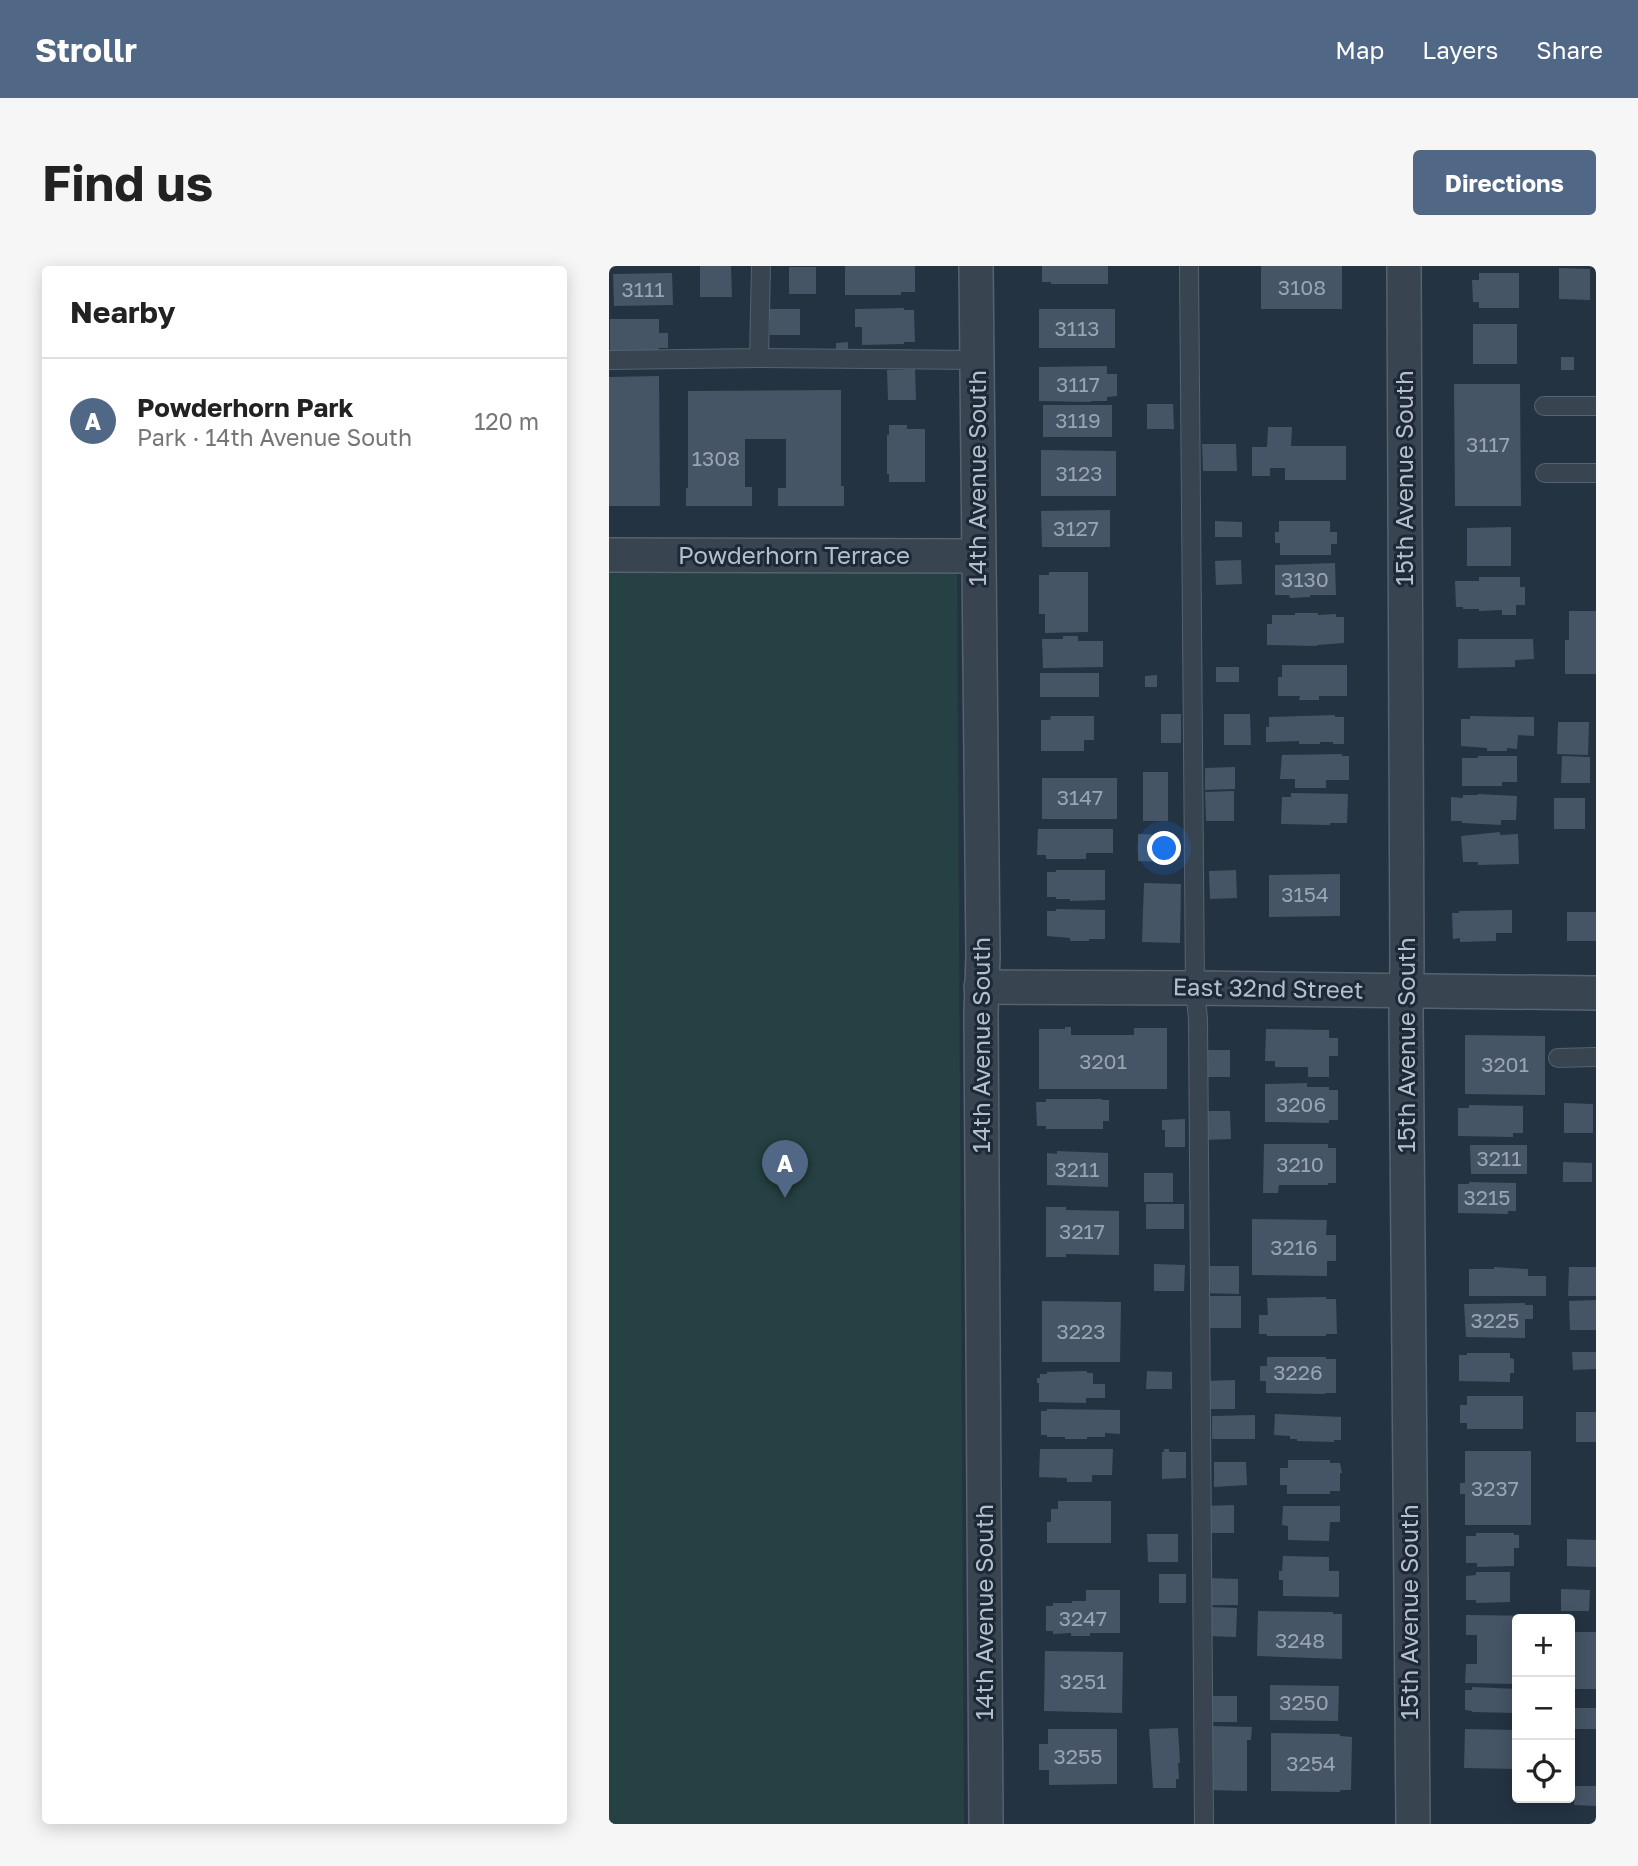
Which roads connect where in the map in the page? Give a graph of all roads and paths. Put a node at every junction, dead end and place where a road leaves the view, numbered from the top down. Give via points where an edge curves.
1 (761, 266) edge
2 (976, 266) edge
3 (1189, 266) edge
4 (1404, 266) edge
5 (759, 358) junction
6 (609, 360) edge
7 (977, 360) junction
8 (1543, 406) dead end
9 (1596, 406) edge
10 (1545, 473) dead end
11 (1596, 473) edge
12 (609, 555) edge
13 (978, 556) junction
14 (981, 987) junction
15 (1195, 988) junction
16 (1406, 991) junction
17 (1596, 993) edge
18 (1596, 1057) edge
19 (1558, 1058) dead end
20 (986, 1824) edge
21 (1204, 1824) edge
22 (1413, 1824) edge

1 - 5 lane
2 - 7 street, 14th Avenue South
3 - 15 lane
4 - 16 street, 15th Avenue South
5 - 6 lane
5 - 7 lane
7 - 13 street, 14th Avenue South
8 - 9 lane
10 - 11 lane
12 - 13 street, Powderhorn Terrace
13 - 14 street, 14th Avenue South
14 - 15 street, East 32nd Street
14 - 20 street, 14th Avenue South
15 - 16 street, East 32nd Street
15 - 21 lane
16 - 17 street, East 32nd Street
16 - 22 street, 15th Avenue South
18 - 19 lane

